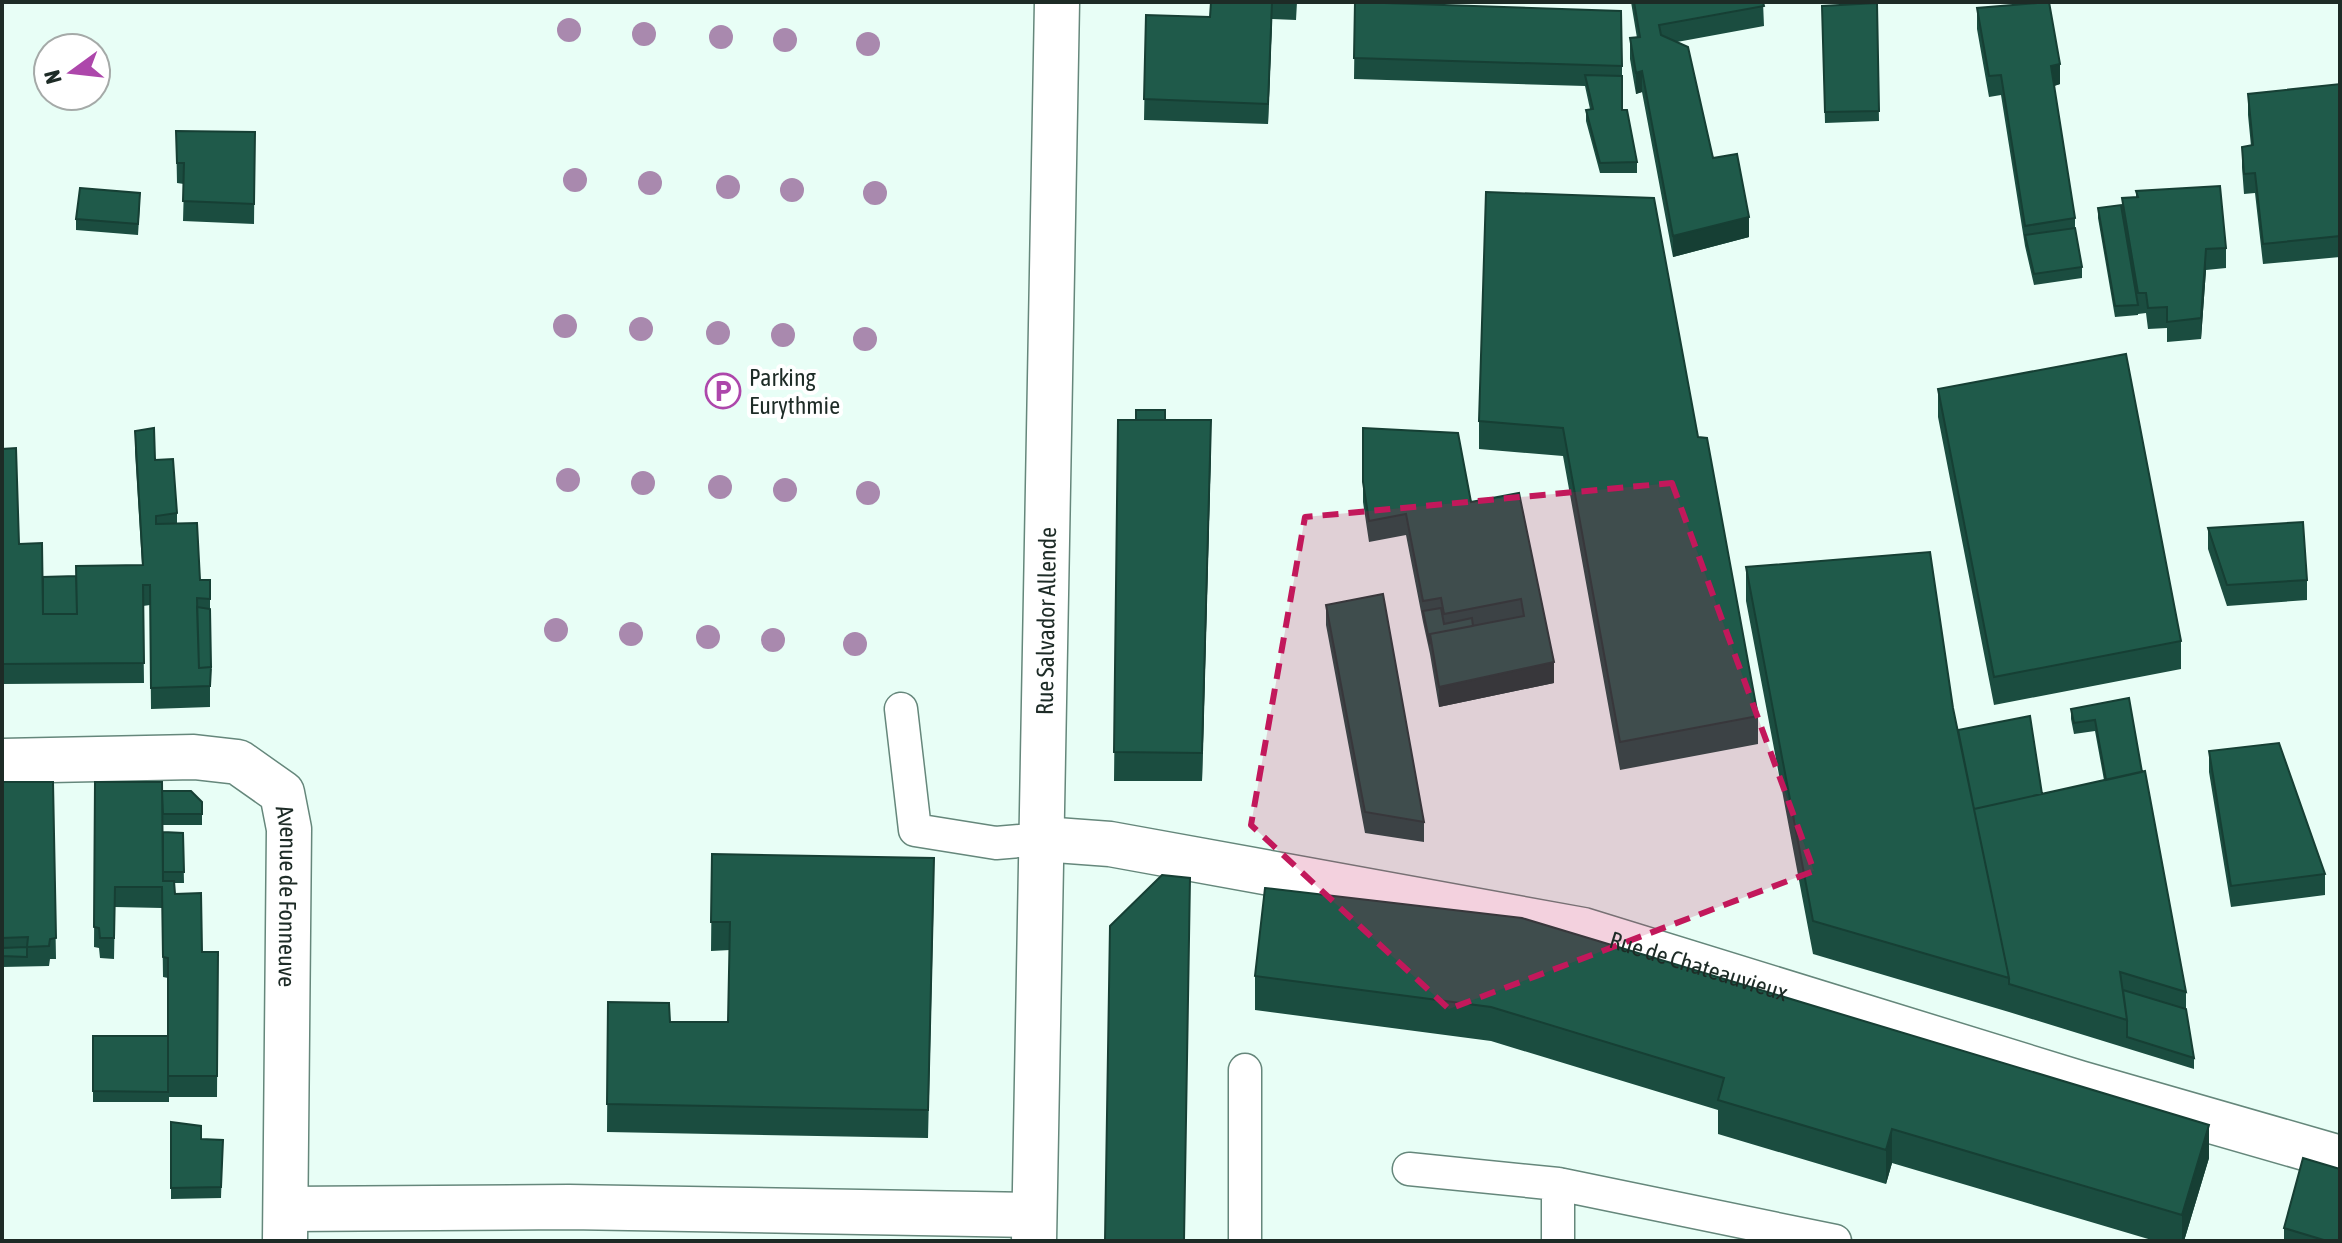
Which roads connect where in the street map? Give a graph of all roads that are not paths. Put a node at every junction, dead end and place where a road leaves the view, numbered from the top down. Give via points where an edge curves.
1 (1057, 2) edge
2 (901, 709) dead end
3 (2, 761) edge
4 (1042, 839) junction
5 (1245, 1070) dead end
6 (2340, 1158) edge
7 (1409, 1169) dead end
8 (1558, 1184) junction
9 (569, 1224) edge
10 (286, 1225) edge
11 (1034, 1228) edge
12 (1245, 1241) edge
13 (1558, 1241) edge
14 (1835, 1241) edge

1 - 4 street, Rue Salvador Allende
2 - 4 lane via 915,830 996,843
3 - 10 street, Avenue de Fonneuve via 194,757 238,762 282,793 289,829
4 - 6 street, Rue de Chateauvieux via 1110,844 1583,930
4 - 11 street, Rue Salvador Allende
5 - 12 lane
7 - 8 lane
8 - 13 lane
8 - 14 lane
9 - 10 street
9 - 11 street

